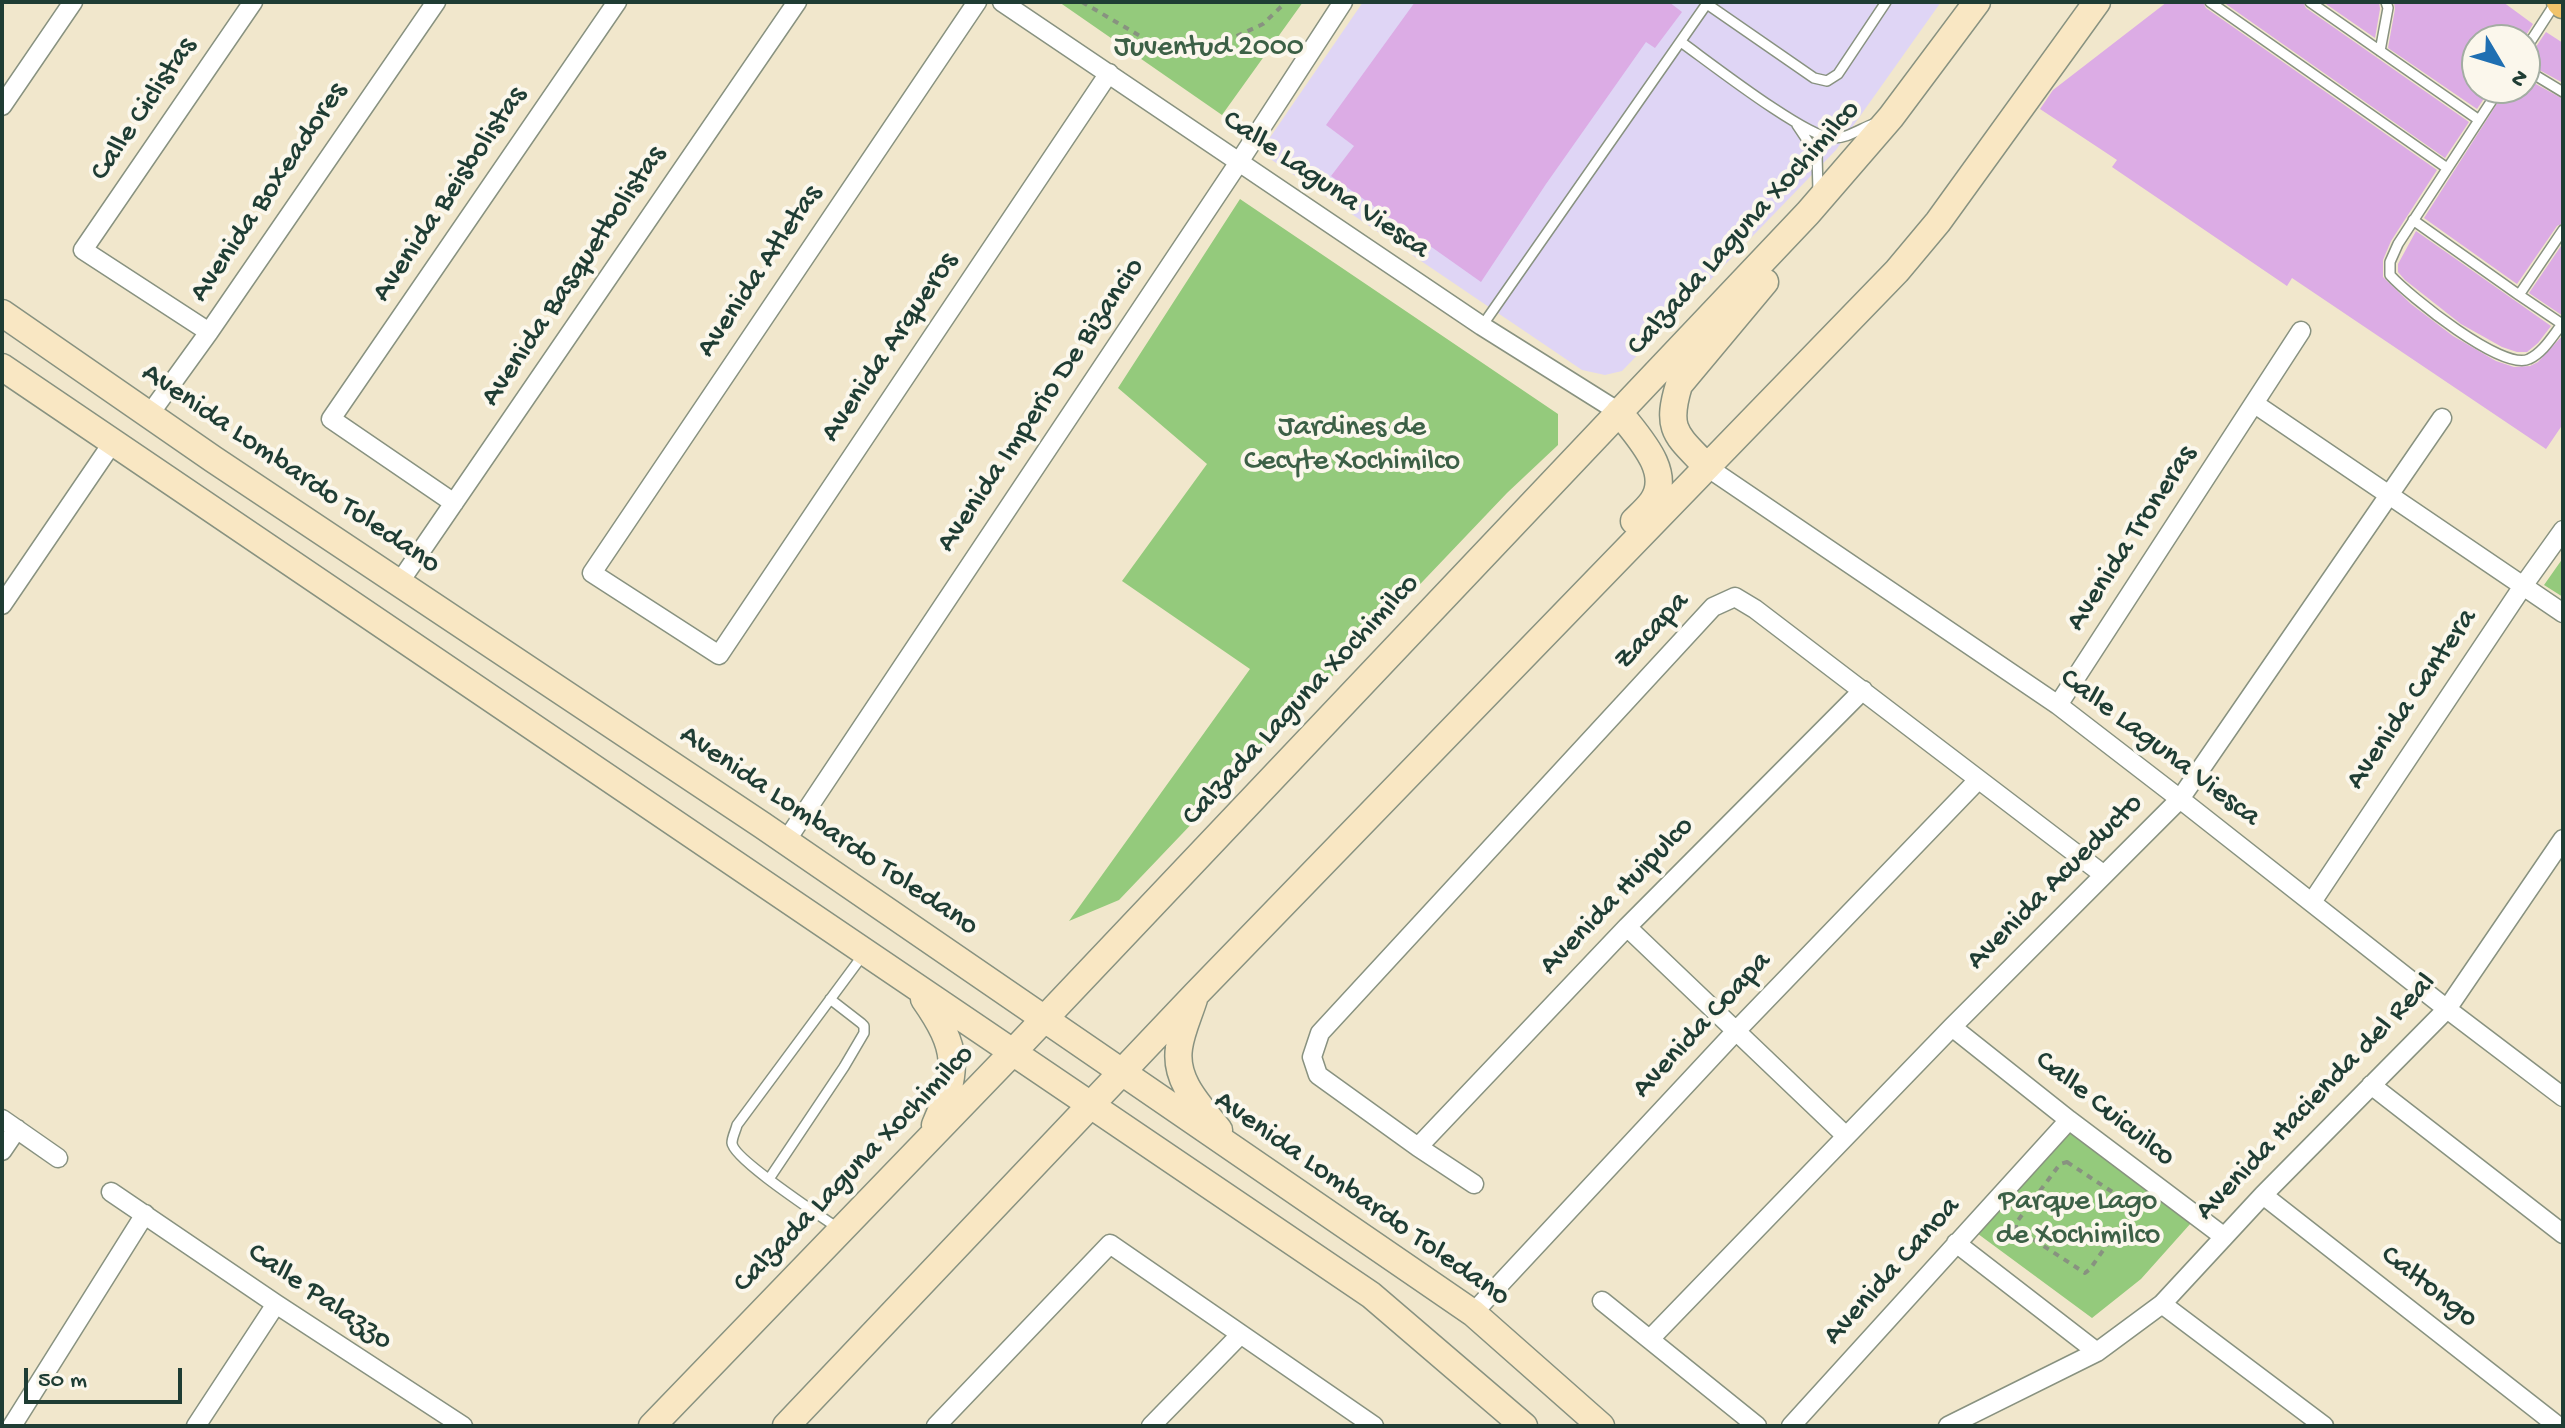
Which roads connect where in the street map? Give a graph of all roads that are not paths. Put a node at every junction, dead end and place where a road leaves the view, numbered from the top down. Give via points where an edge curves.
1 (73, 2) edge
2 (253, 2) edge
3 (436, 2) edge
4 (617, 2) edge
5 (797, 2) edge
6 (977, 2) edge
7 (1002, 2) edge
8 (1343, 2) edge
9 (1886, 2) edge
10 (1977, 2) edge
11 (2097, 2) edge
12 (2210, 2) edge
13 (2310, 2) edge
14 (2386, 2) edge
15 (1708, 3) edge
16 (2560, 3) edge
17 (2541, 29) edge
18 (1681, 42) junction
19 (2380, 51) junction
20 (1109, 73) junction
21 (2541, 79) edge
22 (2563, 92) edge
23 (2490, 104) edge
24 (2, 106) edge
25 (1891, 117) junction
26 (2479, 120) junction
27 (1795, 122) junction
28 (1239, 162) junction
29 (1850, 167) junction
30 (2447, 168) junction
31 (1808, 213) junction
32 (2413, 220) junction
33 (2563, 230) edge
34 (2519, 295) junction
35 (2, 313) edge
36 (2563, 323) edge
37 (1482, 326) junction
38 (2301, 331) dead end
39 (209, 332) junction
40 (2, 367) edge
41 (2255, 404) junction
42 (1619, 412) junction
43 (149, 415) junction
44 (2442, 418) dead end
45 (113, 442) junction
46 (213, 459) junction
47 (1707, 467) junction
48 (2387, 496) junction
49 (454, 503) junction
50 (2563, 530) edge
51 (268, 547) junction
52 (393, 578) junction
53 (2523, 586) junction
54 (2, 605) edge
55 (2563, 613) edge
56 (719, 655) joint
57 (1863, 690) junction
58 (2058, 705) junction
59 (1459, 721) junction
60 (1978, 780) junction
61 (2180, 799) junction
62 (2563, 839) edge
63 (786, 841) junction
64 (2104, 875) junction
65 (2312, 902) junction
66 (1627, 927) junction
67 (864, 953) junction
68 (914, 987) junction
69 (1195, 995) junction
70 (830, 999) junction
71 (2447, 1009) junction
72 (1045, 1019) junction
73 (1952, 1027) junction
74 (1736, 1031) junction
75 (1012, 1053) junction
76 (1121, 1072) junction
77 (2371, 1085) junction
78 (2563, 1097) edge
79 (1090, 1105) junction
80 (2069, 1120) junction
81 (10, 1124) edge
82 (1846, 1136) junction
83 (928, 1141) junction
84 (1418, 1147) junction
85 (2, 1151) edge
86 (1236, 1151) junction
87 (58, 1158) dead end
88 (769, 1179) junction
89 (1474, 1184) dead end
90 (111, 1192) dead end
91 (2263, 1195) junction
92 (145, 1214) junction
93 (842, 1231) junction
94 (2563, 1234) edge
95 (2223, 1236) junction
96 (1956, 1243) junction
97 (1602, 1301) dead end
98 (276, 1304) junction
99 (2162, 1304) junction
100 (1473, 1313) junction
101 (1240, 1335) junction
102 (1650, 1339) junction
103 (2097, 1352) junction
104 (2310, 1423) edge
105 (1593, 1424) edge
106 (1370, 1425) edge
107 (12, 1426) edge
108 (197, 1426) edge
109 (463, 1426) edge
110 (652, 1426) edge
111 (786, 1426) edge
112 (936, 1426) edge
113 (1151, 1426) edge
114 (1524, 1426) edge
115 (1757, 1426) edge
116 (1791, 1426) edge
117 (1948, 1426) edge
118 (2558, 1426) edge

1 - 24 street
2 - 39 street, Calle Ciclistas via 83,250
3 - 39 street, Avenida Boxeadores
4 - 49 street, Avenida Beisbolistas via 331,419
5 - 49 street, Avenida Basquetbolistas
6 - 56 street, Avenida Atletas via 592,573
7 - 20 street, Calle Laguna Viesca
8 - 28 street, Avenida Imperio De Bizancio
9 - 15 lane via 1838,74 1827,81 1814,78
10 - 25 main road, Calzada Laguna Xochimilco
11 - 47 main road via 1914,252
12 - 30 lane
13 - 19 lane
14 - 19 lane
15 - 18 lane
16 - 17 lane
18 - 27 lane
18 - 37 lane
19 - 26 lane
20 - 28 street, Calle Laguna Viesca
20 - 56 street, Avenida Arqueros
21 - 22 lane
23 - 26 lane
25 - 27 lane via 1838,138 1820,136
25 - 29 main road, Calzada Laguna Xochimilco
26 - 30 lane
27 - 31 lane via 1819,165 1819,190
28 - 37 street, Calle Laguna Viesca
28 - 63 street, Avenida Imperio De Bizancio
29 - 31 main road, Calzada Laguna Xochimilco
29 - 47 main road via 1826,208 1679,385 1672,421 1677,435
30 - 32 lane
31 - 42 main road, Calzada Laguna Xochimilco
32 - 34 lane
32 - 36 lane via 2390,262 2390,275 2418,302 2482,346 2517,361 2529,359
33 - 34 lane
34 - 36 lane
35 - 43 main road, Avenida Lombardo Toledano
37 - 42 street, Calle Laguna Viesca
38 - 41 street, Avenida Troneras
39 - 43 street, Avenida Boxeadores
40 - 45 main road
41 - 48 street
41 - 58 street, Avenida Troneras
42 - 59 main road via 1653,458 1658,489 1653,501 1492,671
42 - 72 main road, Calzada Laguna Xochimilco
43 - 46 main road, Avenida Lombardo Toledano
44 - 48 street, Avenida Acueducto
45 - 46 main road via 185,471
45 - 51 main road
45 - 54 street
46 - 52 main road, Avenida Lombardo Toledano
47 - 58 street, Calle Laguna Viesca
47 - 59 main road
48 - 53 street
48 - 61 street, Avenida Acueducto
49 - 52 street, Avenida Basquetbolistas
50 - 53 street, Avenida Cantera
51 - 52 main road via 280,535 299,532
51 - 67 main road
52 - 63 main road, Avenida Lombardo Toledano
53 - 55 street
53 - 65 street, Avenida Cantera
57 - 60 street, Zacapa
57 - 66 street, Avenida Huipulco
57 - 84 street, Zacapa via 1735,597 1713,607 1320,1033 1312,1057 1318,1075
58 - 61 street, Calle Laguna Viesca
59 - 69 main road
60 - 64 street, Zacapa
60 - 74 street, Avenida Coapa
61 - 64 street, Avenida Acueducto
61 - 65 street, Calle Laguna Viesca
62 - 71 street, Avenida Hacienda del Real
63 - 72 main road, Avenida Lombardo Toledano
64 - 73 street, Avenida Acueducto
65 - 71 street, Calle Laguna Viesca
66 - 74 street
66 - 84 street, Avenida Huipulco
67 - 68 main road
67 - 70 lane
68 - 75 main road
68 - 83 main road via 951,1047 948,1096
69 - 76 main road
69 - 86 main road via 1178,1048 1181,1073 1190,1094
70 - 88 lane via 861,1023 864,1033
70 - 88 lane via 737,1125 731,1141 735,1153
71 - 77 street, Avenida Hacienda del Real
71 - 78 street, Calle Laguna Viesca
72 - 75 main road, Calzada Laguna Xochimilco
72 - 76 main road, Avenida Lombardo Toledano
73 - 80 street, Calle Cuicuilco
73 - 82 street, Avenida Acueducto
74 - 82 street
74 - 100 street, Avenida Coapa
75 - 79 main road
75 - 83 main road, Calzada Laguna Xochimilco
76 - 79 main road
76 - 86 main road, Avenida Lombardo Toledano
77 - 91 street, Avenida Hacienda del Real
77 - 94 street
79 - 111 main road
79 - 114 main road via 1371,1295
80 - 95 street, Calle Cuicuilco
80 - 96 street, Avenida Canoa
81 - 85 street
81 - 87 street
82 - 102 street, Avenida Acueducto
83 - 93 main road, Calzada Laguna Xochimilco
84 - 89 street
86 - 100 main road, Avenida Lombardo Toledano
88 - 93 lane
90 - 92 street, Calle Palazzo
91 - 95 street, Avenida Hacienda del Real
91 - 118 street, Caltongo
92 - 98 street, Calle Palazzo
92 - 107 street
93 - 110 main road, Calzada Laguna Xochimilco
95 - 99 street, Avenida Hacienda del Real
96 - 103 street
96 - 116 street, Avenida Canoa
97 - 102 street
98 - 108 street
98 - 109 street, Calle Palazzo
99 - 103 street, Avenida Hacienda del Real
99 - 104 street
100 - 105 main road, Avenida Lombardo Toledano
101 - 106 street
101 - 112 street via 1110,1244
101 - 113 street
102 - 115 street
103 - 117 street, Avenida Hacienda del Real

